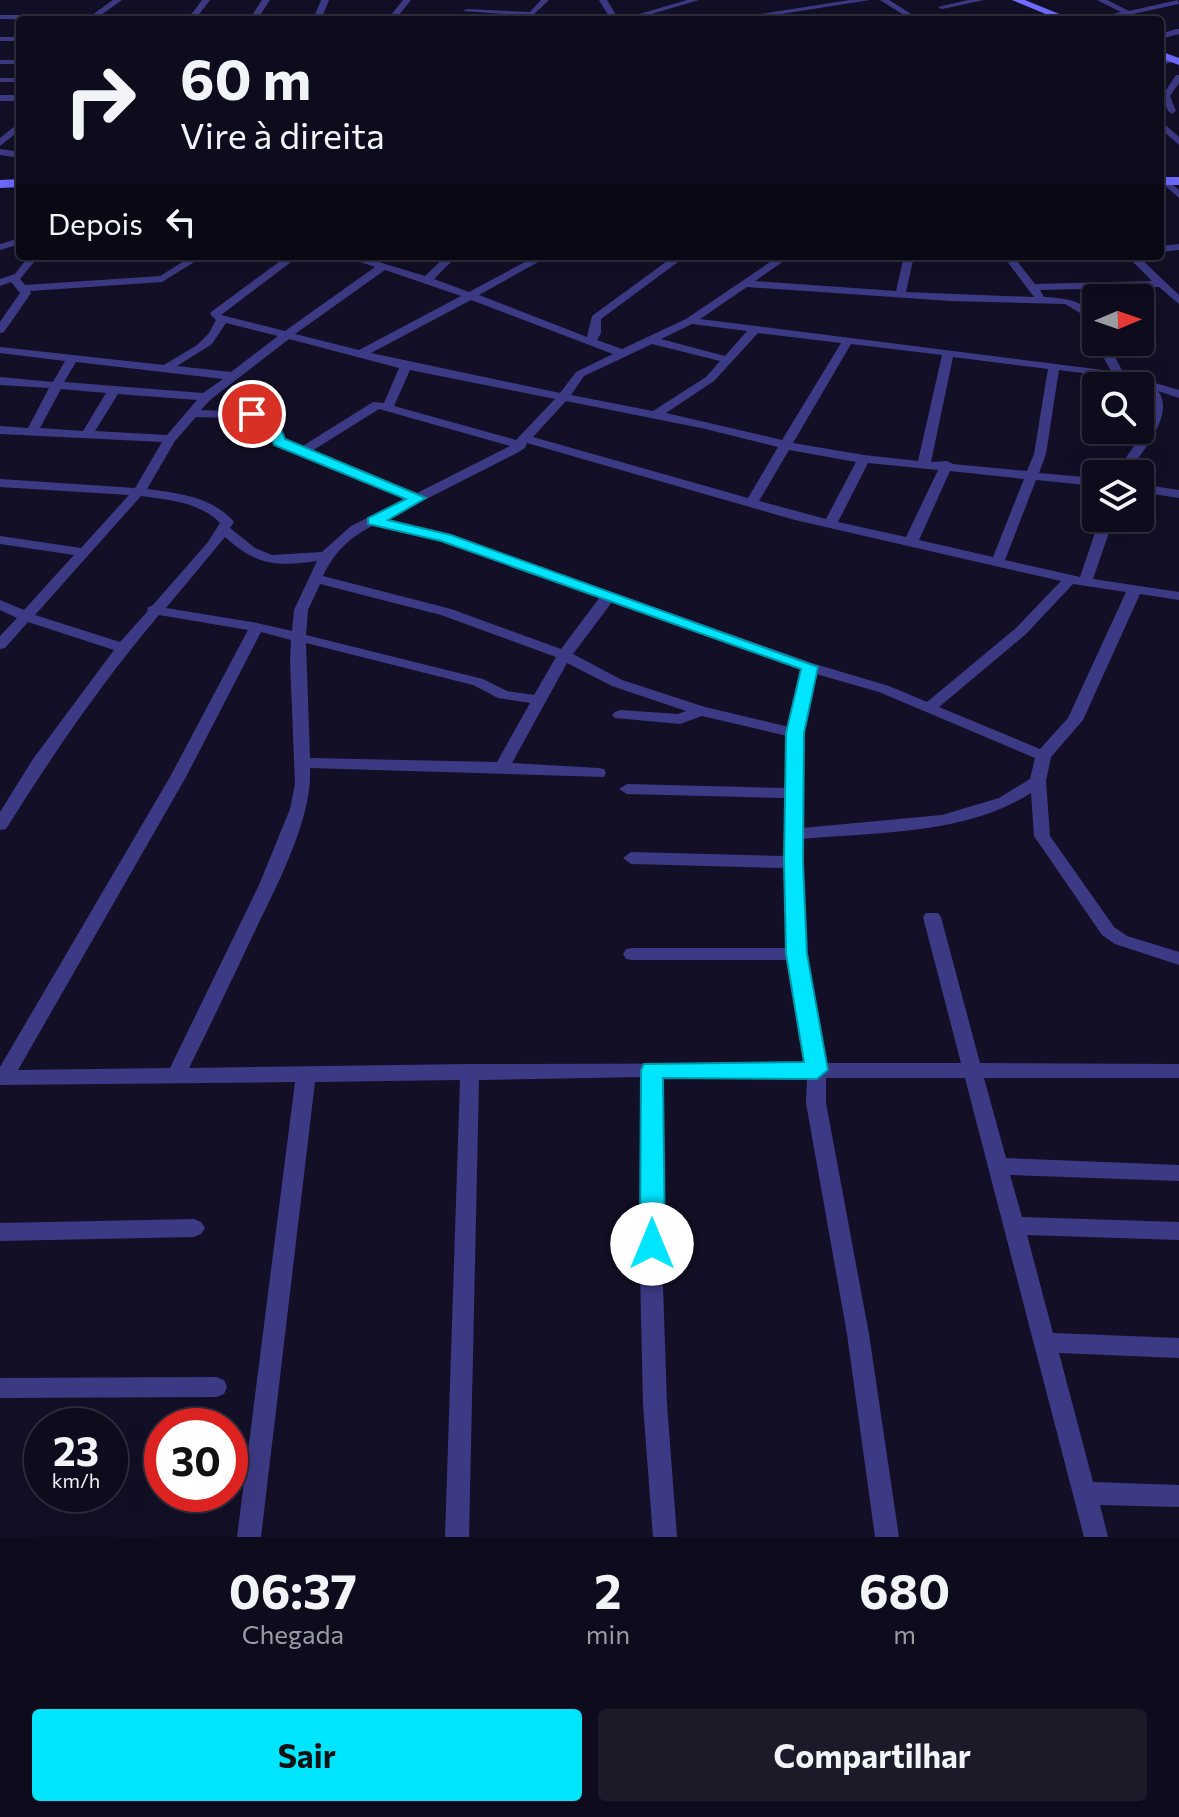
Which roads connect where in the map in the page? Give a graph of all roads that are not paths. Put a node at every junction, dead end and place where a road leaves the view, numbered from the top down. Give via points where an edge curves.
1 (118, 0) edge
2 (407, 0) edge
3 (476, 0) edge
4 (545, 0) edge
5 (695, 0) edge
6 (866, 0) edge
7 (884, 0) edge
8 (980, 0) edge
9 (1017, 0) edge
10 (1101, 0) edge
11 (1179, 2) edge
12 (775, 6) dead end
13 (942, 7) dead end
14 (467, 11) junction
15 (791, 12) junction
16 (1128, 13) junction
17 (95, 16) edge
18 (394, 16) edge
19 (461, 16) edge
20 (637, 16) edge
21 (758, 16) edge
22 (801, 16) edge
23 (910, 16) edge
24 (1054, 16) edge
25 (1113, 16) edge
26 (1179, 77) edge
27 (1176, 89) edge
28 (1176, 110) edge
29 (1164, 127) edge
30 (16, 129) edge
31 (1179, 142) edge
32 (0, 143) edge
33 (31, 260) edge
34 (193, 260) edge
35 (289, 260) edge
36 (368, 260) edge
37 (448, 260) edge
38 (537, 260) edge
39 (676, 260) edge
40 (780, 260) edge
41 (908, 260) edge
42 (1011, 260) edge
43 (1136, 260) edge
44 (383, 266) junction
45 (14, 279) junction
46 (428, 279) junction
47 (0, 283) edge
48 (746, 284) junction
49 (1160, 284) junction
50 (1035, 287) junction
51 (24, 290) junction
52 (468, 295) junction
53 (900, 295) junction
54 (1041, 300) junction
55 (1179, 301) edge
56 (1082, 309) edge
57 (222, 318) junction
58 (690, 321) junction
59 (756, 328) junction
60 (0, 330) edge
61 (288, 336) junction
62 (650, 340) junction
63 (848, 340) junction
64 (590, 342) junction
65 (0, 350) edge
66 (621, 353) junction
67 (361, 354) junction
68 (948, 355) junction
69 (72, 358) junction
70 (728, 360) junction
71 (406, 366) junction
72 (1054, 366) junction
73 (169, 367) junction
74 (1093, 372) edge
75 (231, 376) junction
76 (0, 381) edge
77 (58, 384) junction
78 (1154, 386) edge
79 (115, 388) junction
80 (1154, 394) edge
81 (1179, 394) edge
82 (563, 396) junction
83 (206, 397) junction
84 (388, 407) junction
85 (193, 413) junction
86 (655, 415) junction
87 (1154, 422) edge
88 (0, 430) edge
89 (32, 431) junction
90 (88, 433) junction
91 (170, 439) junction
92 (524, 442) junction
93 (784, 445) junction
94 (303, 451) junction
95 (864, 459) junction
96 (924, 464) junction
97 (947, 465) junction
98 (1032, 475) junction
99 (1082, 480) edge
100 (0, 483) edge
101 (1154, 490) edge
102 (139, 491) junction
103 (1179, 494) edge
104 (418, 498) junction
105 (751, 503) junction
106 (374, 521) junction
107 (830, 524) junction
108 (224, 530) junction
109 (1100, 532) edge
110 (0, 540) edge
111 (910, 544) junction
112 (83, 552) junction
113 (326, 555) junction
114 (997, 563) junction
115 (314, 578) junction
116 (1078, 580) junction
117 (1134, 591) junction
118 (1179, 596) edge
119 (608, 597) junction
120 (0, 604) edge
121 (153, 610) junction
122 (24, 616) junction
123 (257, 627) junction
124 (301, 640) junction
125 (0, 645) edge
126 (123, 648) junction
127 (564, 655) junction
128 (810, 667) junction
129 (537, 700) junction
130 (931, 706) junction
131 (701, 711) junction
132 (620, 715) dead end
133 (795, 733) junction
134 (1043, 756) junction
135 (302, 763) junction
136 (502, 767) junction
137 (598, 773) dead end
138 (1038, 781) junction
139 (627, 789) dead end
140 (794, 793) junction
141 (0, 825) edge
142 (795, 834) junction
143 (631, 858) dead end
144 (793, 862) junction
145 (932, 917) dead end
146 (632, 954) dead end
147 (796, 954) junction
148 (1179, 959) edge
149 (652, 1070) junction
150 (817, 1070) junction
151 (470, 1071) junction
152 (1179, 1071) edge
153 (975, 1072) junction
154 (306, 1073) junction
155 (177, 1074) junction
156 (2, 1077) edge
157 (998, 1166) junction
158 (1179, 1173) edge
159 (1014, 1226) junction
160 (194, 1228) dead end
161 (1179, 1231) edge
162 (0, 1232) edge
163 (1045, 1343) junction
164 (1179, 1348) edge
165 (216, 1387) dead end
166 (0, 1388) edge
167 (1085, 1493) junction
168 (1179, 1496) edge
169 (249, 1537) edge
170 (457, 1537) edge
171 (665, 1537) edge
172 (887, 1537) edge
173 (1096, 1537) edge

1 - 17 street
2 - 18 street
3 - 14 street
4 - 14 street via 532,14
5 - 20 street
6 - 15 street
7 - 23 street
8 - 13 street
9 - 24 street
10 - 16 street
11 - 16 street
12 - 15 street
14 - 19 street
15 - 21 street
15 - 22 street
16 - 25 street
26 - 27 street
27 - 28 street via 1166,96
29 - 31 street
30 - 32 street
33 - 45 street
34 - 51 street via 162,279
35 - 57 street via 215,314
36 - 44 street
37 - 46 street
38 - 52 street
39 - 64 street via 596,318
40 - 48 street
41 - 53 street
42 - 50 street
43 - 49 street
44 - 46 street
44 - 61 street
45 - 47 street
45 - 51 street
46 - 52 street
48 - 53 street
48 - 58 street
49 - 50 street
49 - 55 street
50 - 54 street
51 - 60 street
52 - 64 street
52 - 67 street
53 - 54 street
54 - 56 street via 1067,301
57 - 61 street
57 - 73 street via 199,350
58 - 59 street
58 - 62 street
59 - 63 street
59 - 70 street
61 - 67 street
61 - 75 street
62 - 66 street
62 - 70 street
63 - 68 street
63 - 93 street
64 - 66 street
65 - 69 street
66 - 82 street via 580,374
67 - 71 street
68 - 72 street
68 - 96 street
69 - 73 street
69 - 77 street
70 - 86 street via 710,379
71 - 82 street
71 - 84 street
72 - 74 street
72 - 98 street
73 - 75 street
75 - 83 street
76 - 77 street
77 - 79 street
77 - 89 street
78 - 81 street
79 - 83 street
79 - 90 street
80 - 87 street via 1159,414
82 - 86 street
82 - 92 street
83 - 85 street
84 - 92 street
84 - 94 street via 371,406
85 - 91 street
85 - 94 street via 265,416 274,424 279,442
86 - 93 street
88 - 89 street
89 - 90 street
90 - 91 street
91 - 102 street
92 - 104 street
92 - 105 street
93 - 95 street
93 - 105 street
94 - 104 street
95 - 96 street
95 - 107 street
96 - 97 street
97 - 98 street
97 - 111 street
98 - 99 street
98 - 114 street
100 - 102 street
101 - 103 street
102 - 108 street via 210,507 227,519
102 - 112 street
104 - 106 street
105 - 107 street
106 - 113 street
106 - 119 street via 446,538
107 - 111 street
108 - 113 street via 265,560
108 - 121 street
109 - 116 street
110 - 112 street
111 - 114 street
112 - 122 street
113 - 115 street
114 - 116 street
115 - 124 street via 301,610
115 - 127 street via 446,612
116 - 117 street
116 - 130 street
117 - 118 street
117 - 134 street via 1075,720
119 - 127 street
119 - 128 street
120 - 122 street
121 - 123 street
121 - 126 street
122 - 125 street
122 - 126 street
123 - 124 street
123 - 156 street via 178,777
124 - 129 street
124 - 135 street via 297,660
126 - 141 street
127 - 129 street
127 - 131 street via 617,683
128 - 130 street
128 - 133 street
129 - 136 street
130 - 134 street
131 - 132 street via 680,719
131 - 133 street
133 - 140 street
134 - 138 street
135 - 136 street
135 - 155 street via 298,809 284,847
136 - 137 street
138 - 142 street via 1005,802 943,820
138 - 148 street via 1042,836 1108,931
139 - 140 street
140 - 142 street
142 - 144 street
143 - 144 street
144 - 147 street
145 - 153 street
146 - 147 street
147 - 150 street
149 - 150 street
149 - 151 street
149 - 171 street via 650,1227
150 - 153 street
150 - 172 street via 816,1103 858,1334
151 - 154 street
151 - 170 street
152 - 153 street
153 - 157 street
154 - 155 street
154 - 169 street
155 - 156 street
157 - 158 street
157 - 159 street
159 - 161 street
159 - 163 street
160 - 162 street
163 - 164 street
163 - 167 street
165 - 166 street
167 - 168 street
167 - 173 street

